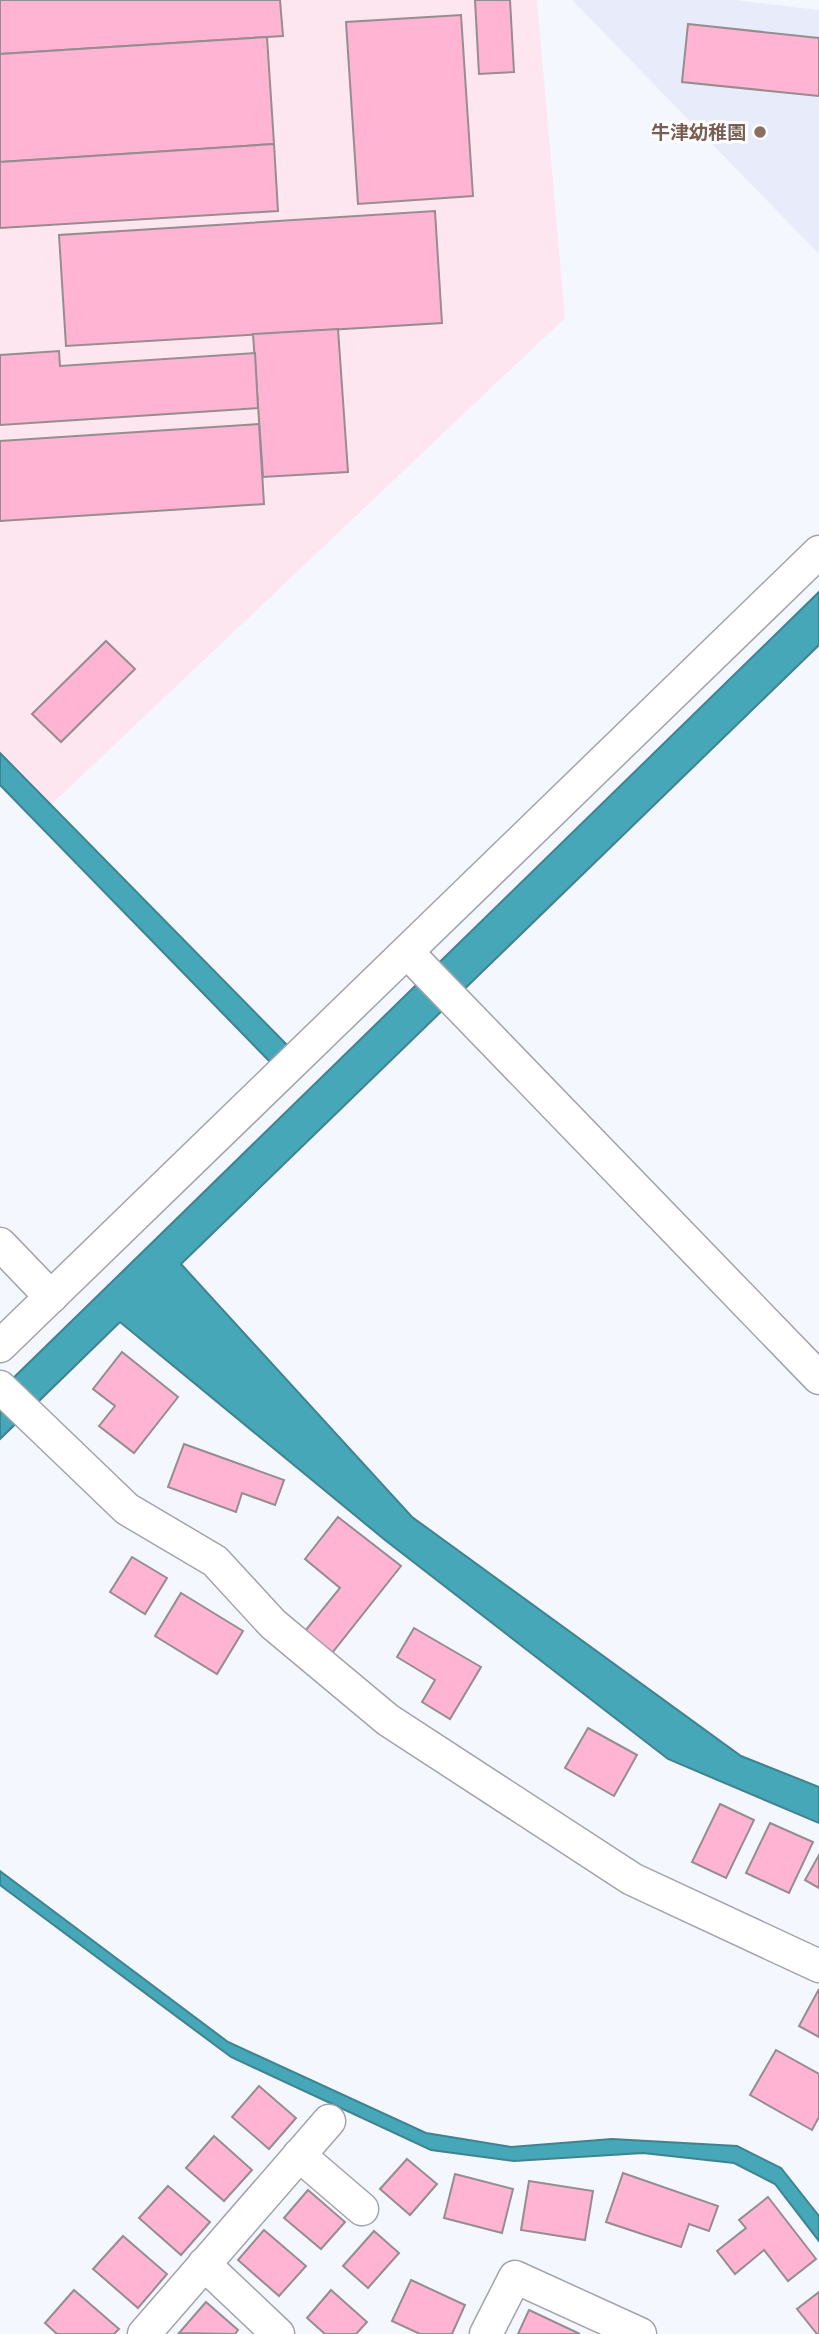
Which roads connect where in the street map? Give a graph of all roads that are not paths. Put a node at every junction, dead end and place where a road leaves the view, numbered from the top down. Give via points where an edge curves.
1 (819, 552) edge
2 (407, 951) junction
3 (0, 1244) edge
4 (51, 1297) junction
5 (0, 1346) edge
6 (819, 1378) edge
7 (0, 1387) edge
8 (819, 1966) edge
9 (329, 2121) dead end
10 (299, 2155) junction
11 (362, 2208) dead end
12 (204, 2264) junction
13 (144, 2334) edge
14 (278, 2334) edge
15 (486, 2334) edge
16 (640, 2334) edge

1 - 2 street
2 - 4 street
2 - 6 street
3 - 4 street
4 - 5 street
7 - 8 street via 127,1509 215,1561 273,1624 388,1720 632,1879
9 - 10 street
10 - 11 street
10 - 12 street
12 - 13 street
12 - 14 street
15 - 16 street via 515,2277

